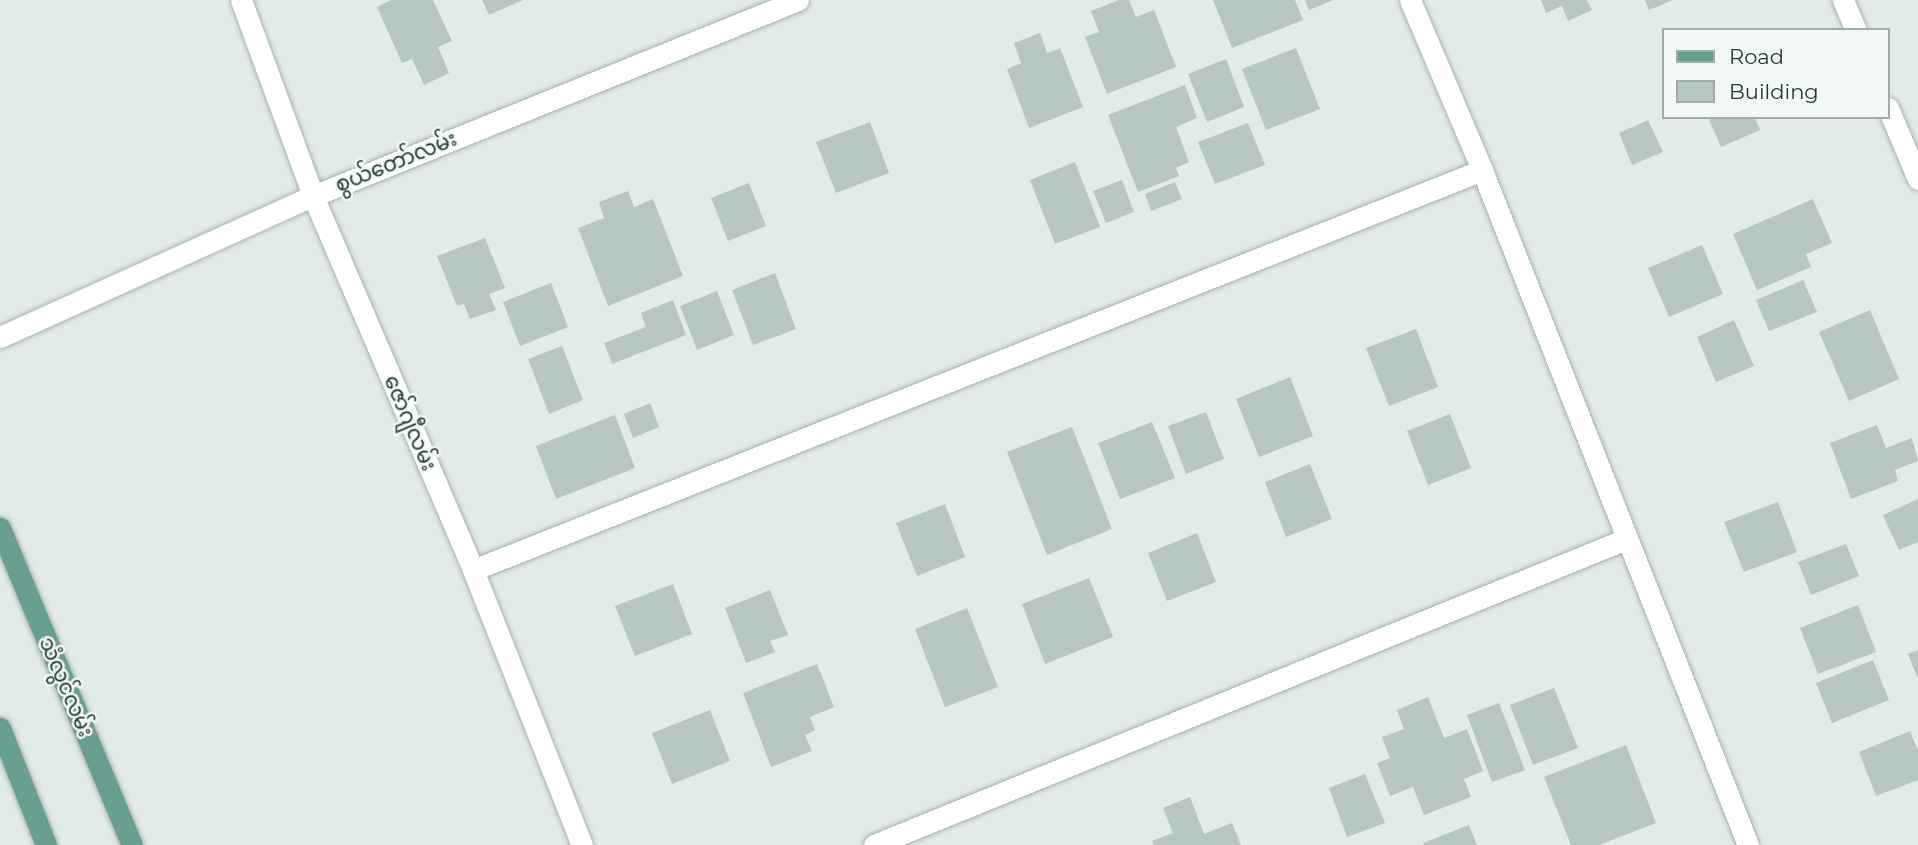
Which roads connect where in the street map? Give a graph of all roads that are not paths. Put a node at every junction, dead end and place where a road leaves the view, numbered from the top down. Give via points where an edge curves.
1 (241, 0) edge
2 (798, 0) edge
3 (1410, 0) edge
4 (1843, 0) edge
5 (1855, 28) edge
6 (1890, 113) edge
7 (1482, 170) junction
8 (1918, 179) edge
9 (313, 196) junction
10 (0, 337) edge
11 (0, 528) edge
12 (1626, 538) junction
13 (473, 570) junction
14 (0, 728) edge
15 (46, 845) edge
16 (132, 845) edge
17 (582, 845) edge
18 (874, 845) edge
19 (1748, 845) edge

1 - 9 street, ဇော်ဂျီလမ်း
2 - 9 street, စွယ်တော်လမ်း
3 - 7 street
4 - 5 street
6 - 8 street
7 - 12 street
7 - 13 street
9 - 10 street, စွယ်တော်လမ်း
9 - 13 street, ဇော်ဂျီလမ်း
11 - 16 main road, သံလွင်လမ်း
12 - 18 street
12 - 19 street
13 - 17 street, ဇော်ဂျီလမ်း
14 - 15 main road

